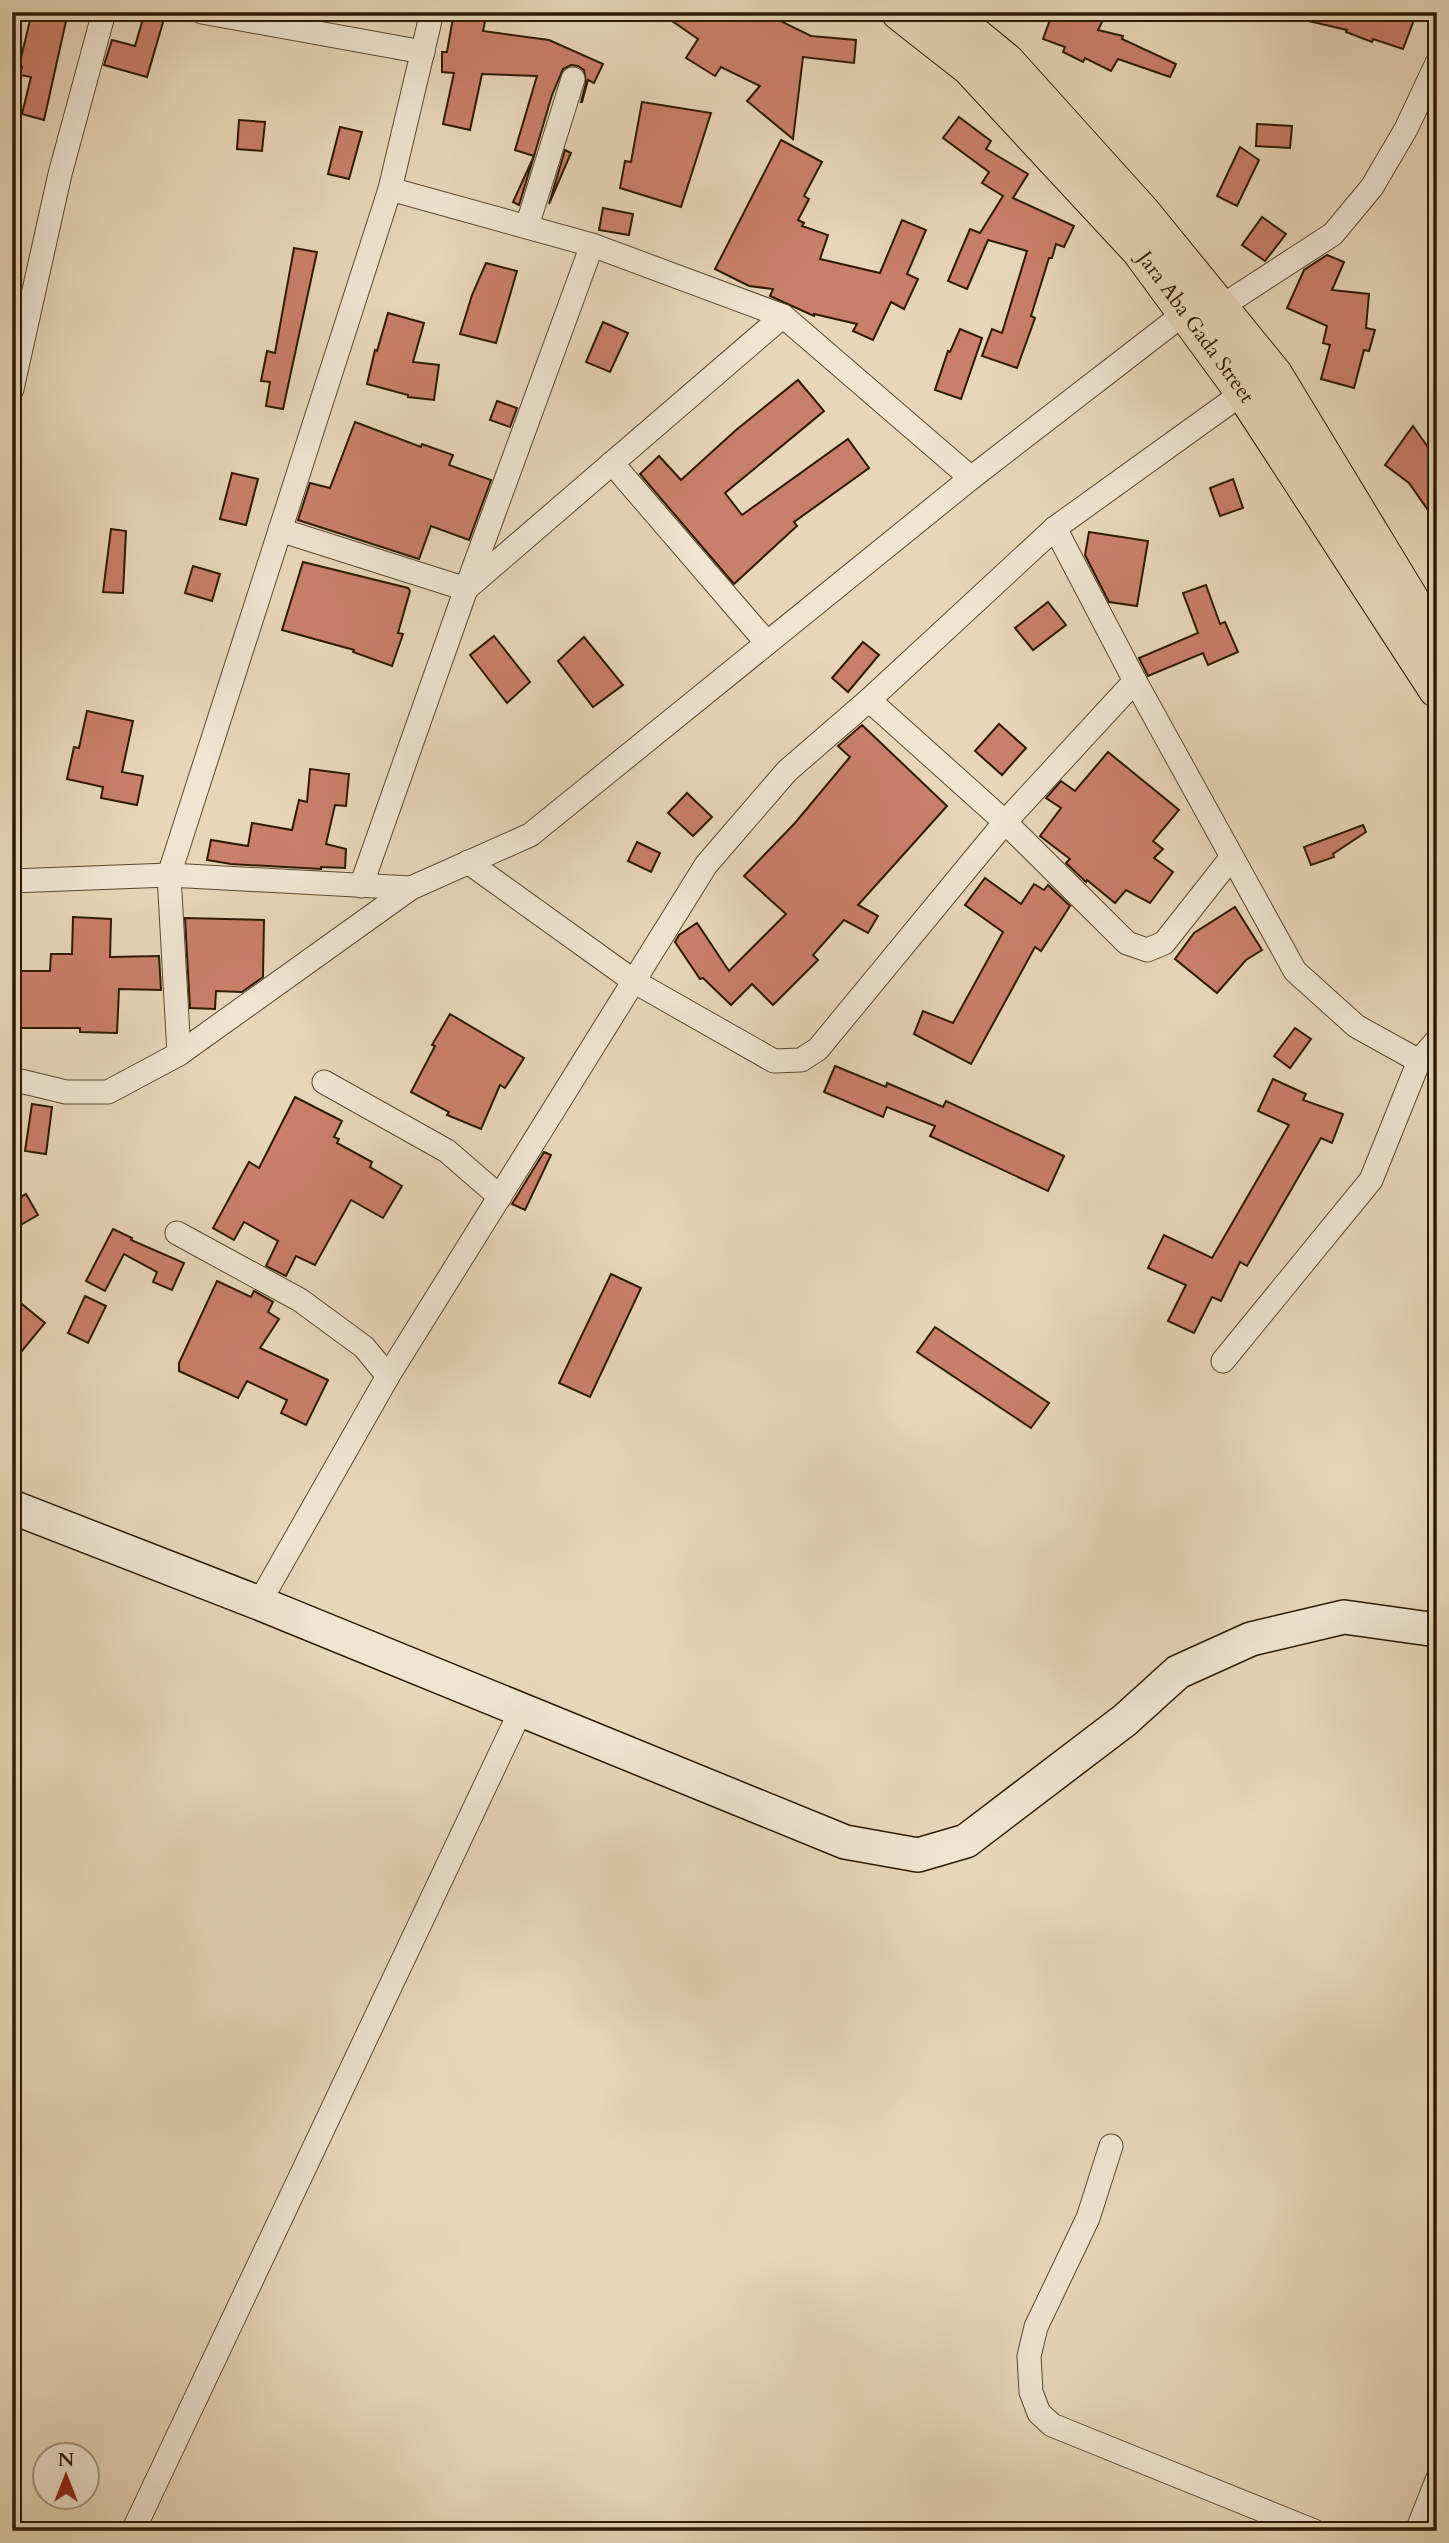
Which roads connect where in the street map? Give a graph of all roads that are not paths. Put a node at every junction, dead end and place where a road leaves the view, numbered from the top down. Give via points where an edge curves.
1 (104, 12) edge
2 (202, 12) edge
3 (432, 12) edge
4 (900, 12) edge
5 (945, 12) edge
6 (423, 52) junction
7 (1437, 63) edge
8 (573, 79) dead end
9 (390, 189) junction
10 (527, 226) junction
11 (592, 245) junction
12 (1203, 310) junction
13 (783, 316) junction
14 (12, 389) edge
15 (1244, 392) junction
16 (612, 463) junction
17 (971, 478) junction
18 (1055, 528) junction
19 (280, 530) junction
20 (466, 589) junction
21 (767, 643) junction
22 (1437, 644) edge
23 (1135, 681) junction
24 (1437, 689) edge
25 (869, 700) junction
26 (1005, 822) junction
27 (1231, 858) junction
28 (468, 862) junction
29 (169, 875) junction
30 (12, 881) edge
31 (361, 886) junction
32 (411, 888) junction
33 (635, 982) junction
34 (1437, 1040) edge
35 (179, 1054) junction
36 (1419, 1061) junction
37 (12, 1079) edge
38 (324, 1082) dead end
39 (500, 1197) junction
40 (177, 1233) dead end
41 (1223, 1361) dead end
42 (388, 1376) junction
43 (12, 1507) edge
44 (259, 1602) junction
45 (1437, 1630) edge
46 (521, 1710) junction
47 (1111, 2146) dead end
48 (1437, 2480) edge
49 (134, 2531) edge
50 (1314, 2531) edge
51 (1417, 2531) edge

1 - 14 street via 60,174
2 - 6 street
3 - 6 street
4 - 12 main road, Jara Aba Gada Street via 970,66 1140,250
5 - 12 main road, Jara Aba Gada Street via 1006,62 1142,213
6 - 9 street
7 - 12 street via 1406,129 1371,187 1333,234
8 - 10 street
9 - 10 street
9 - 19 street
10 - 11 street
11 - 13 street
11 - 20 street
12 - 15 main road, Jara Aba Gada Street
12 - 17 street
12 - 22 main road, Jara Aba Gada Street via 1273,375
13 - 16 street
13 - 17 street
15 - 18 street
15 - 24 main road, Jara Aba Gada Street
16 - 20 street
16 - 21 street
17 - 21 street
18 - 23 street
18 - 25 street
19 - 20 street
19 - 29 street
20 - 31 street
21 - 28 street via 530,835
23 - 26 street
23 - 27 street
25 - 26 street
25 - 33 street via 787,771 706,865
26 - 27 street via 1127,943 1147,950 1164,943
26 - 33 street via 818,1049 802,1060 774,1060
27 - 36 street via 1295,971 1356,1026
28 - 32 street
28 - 33 street
29 - 30 street
29 - 31 street
29 - 35 street
31 - 32 street
32 - 35 street
33 - 39 street
34 - 36 street
35 - 37 street via 108,1093 66,1092
36 - 41 street via 1371,1180
38 - 39 street via 447,1151
39 - 42 street
40 - 42 street via 300,1300 364,1347
42 - 44 street
43 - 44 street
44 - 46 street
45 - 46 street via 1344,1617 1251,1639 1178,1672 1125,1720 966,1841 918,1855 845,1842
46 - 49 street
47 - 50 street via 1087,2218 1036,2327 1029,2356 1031,2392 1038,2413 1052,2425
48 - 51 street

